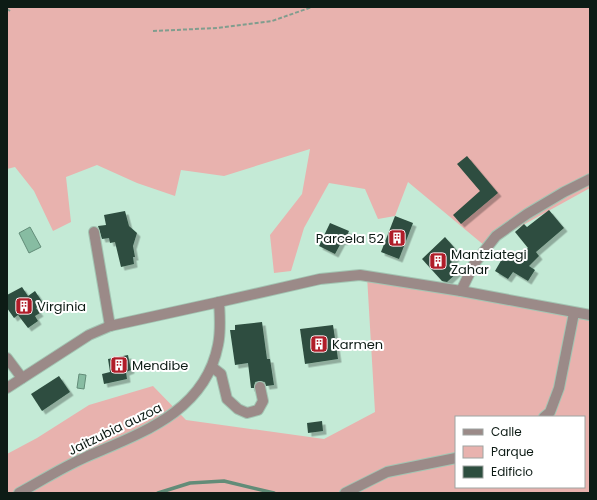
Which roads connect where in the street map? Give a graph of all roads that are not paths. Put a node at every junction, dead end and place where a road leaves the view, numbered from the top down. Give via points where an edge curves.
1 (590, 179) edge
2 (94, 232) dead end
3 (461, 291) junction
4 (219, 302) junction
5 (574, 313) junction
6 (590, 315) edge
7 (110, 326) junction
8 (7, 358) edge
9 (212, 367) junction
10 (22, 378) junction
11 (260, 387) dead end
12 (7, 388) edge
13 (545, 416) edge
14 (455, 458) edge
15 (19, 493) edge
16 (345, 493) edge

1 - 3 street via 527,214 496,236 474,264
2 - 7 street
3 - 4 street via 360,275 320,279
3 - 5 street
4 - 7 street
4 - 9 street, Jaitzubia auzoa via 218,345
5 - 6 street
5 - 13 street via 559,388 550,412
7 - 10 street via 89,335
8 - 10 street
9 - 11 street via 221,374 227,399 238,409 248,413 258,410 263,401
9 - 15 street, Jaitzubia auzoa via 198,391 182,408 160,423 85,458
10 - 12 street
14 - 16 street via 387,472

